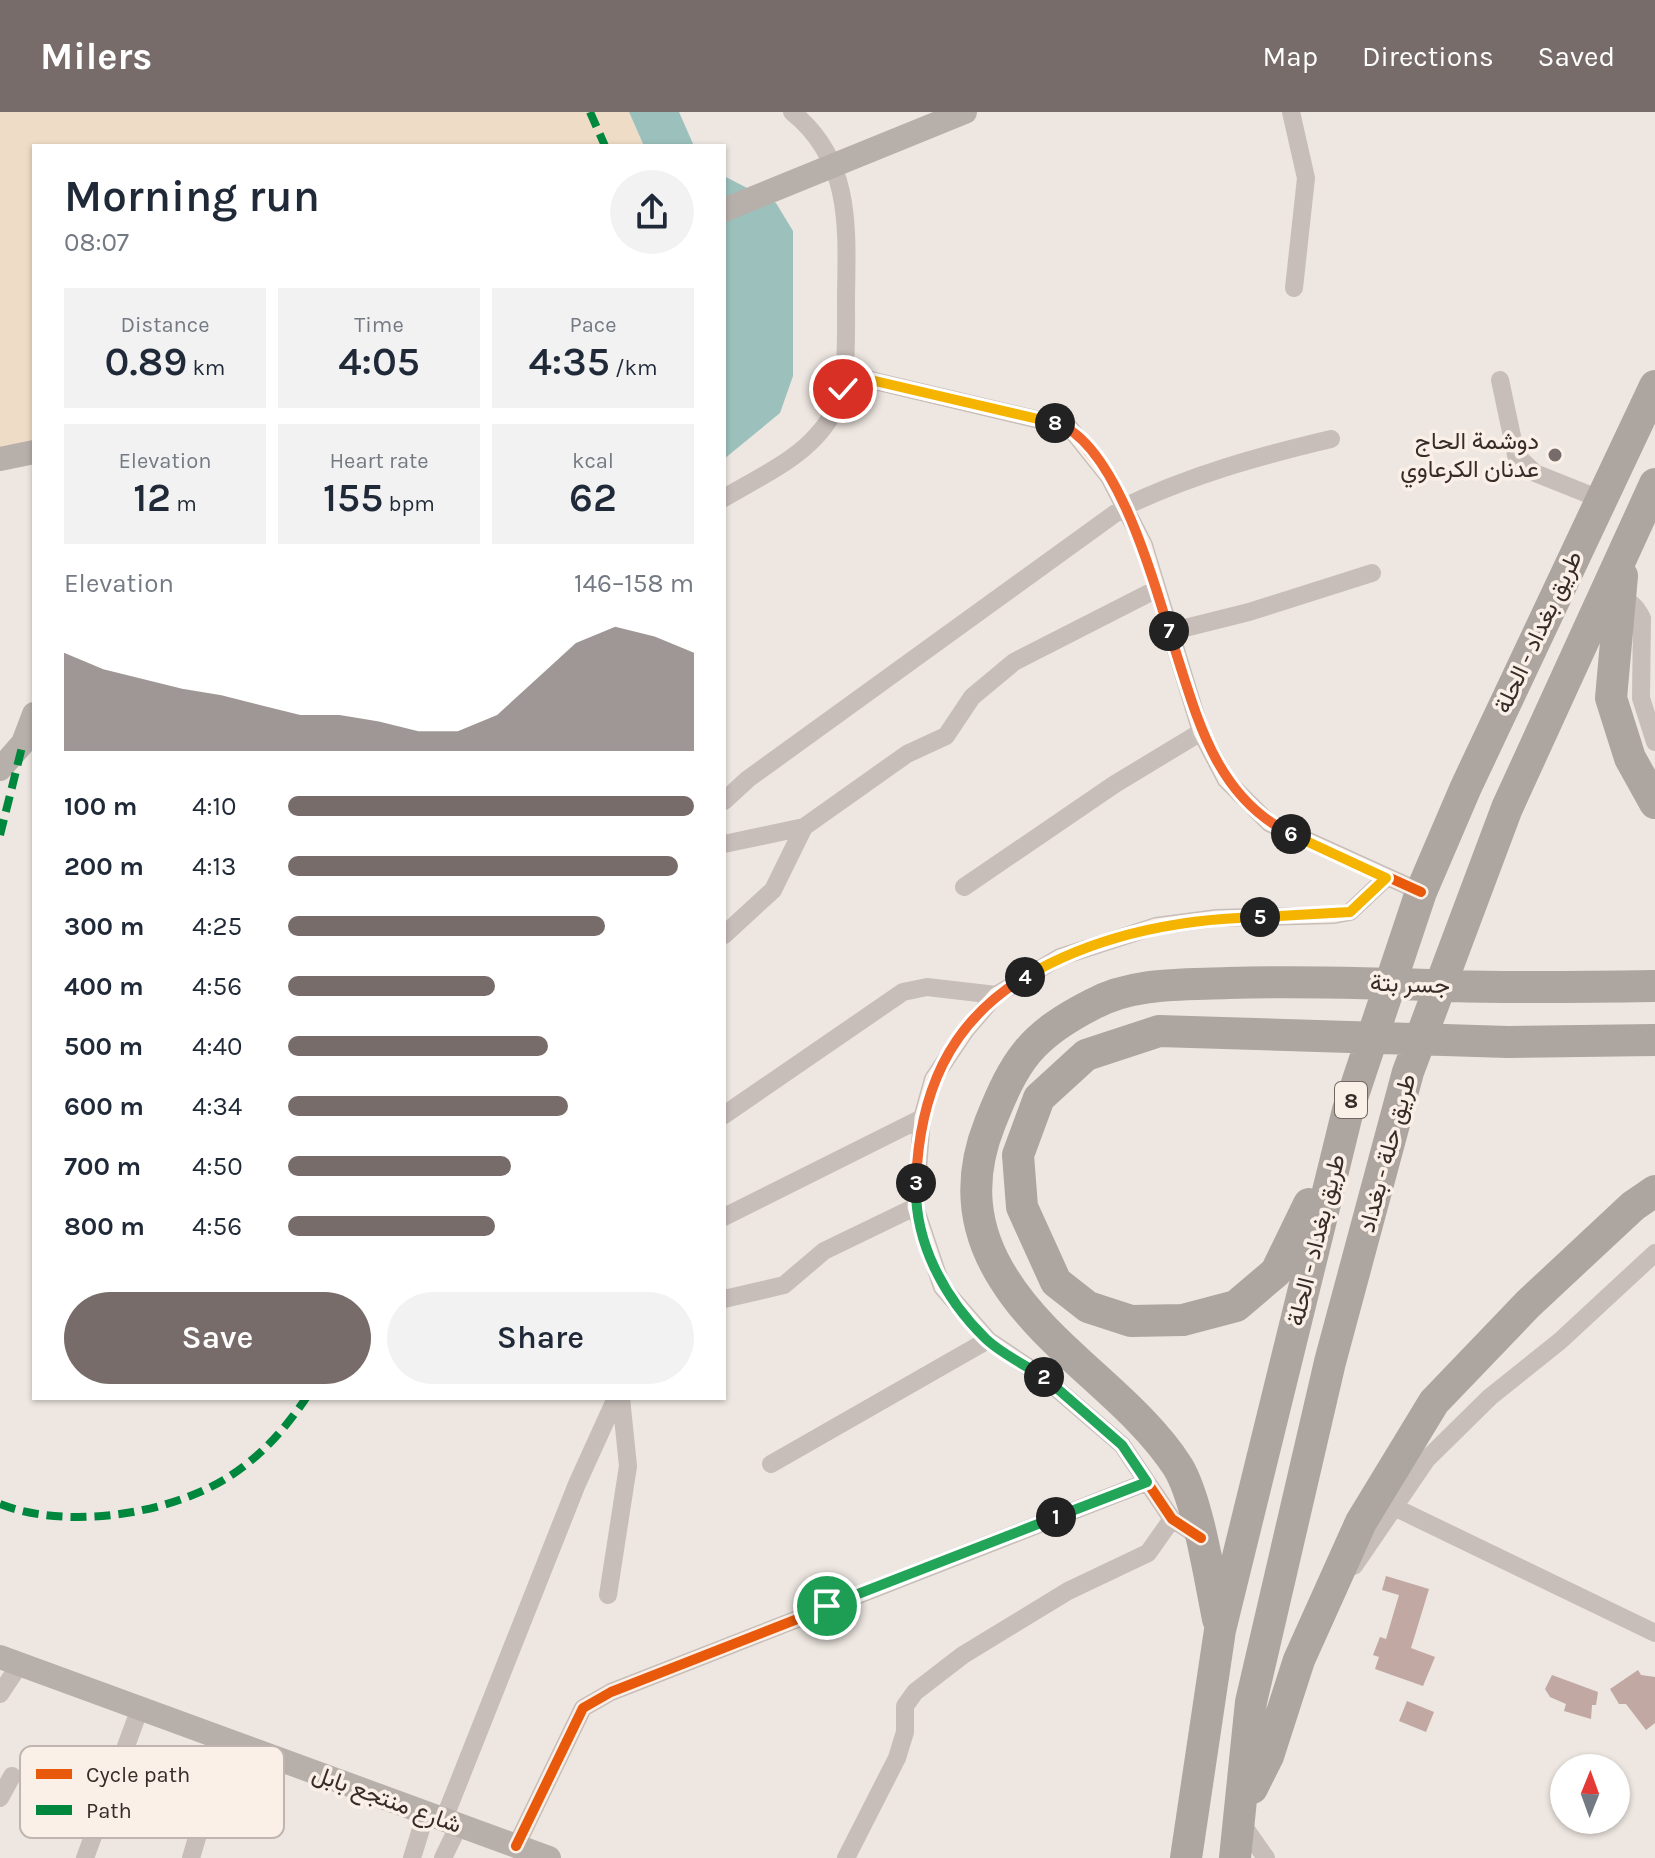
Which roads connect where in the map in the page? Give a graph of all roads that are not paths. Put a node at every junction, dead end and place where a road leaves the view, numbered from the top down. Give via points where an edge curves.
1 (792, 112) edge
2 (965, 112) edge
3 (1291, 112) edge
4 (834, 164) junction
5 (726, 209) edge
6 (1294, 288) dead end
7 (845, 374) junction
8 (1500, 380) dead end
9 (1655, 386) edge
10 (1331, 439) dead end
11 (1625, 450) junction
12 (32, 452) edge
13 (0, 459) edge
14 (1655, 468) edge
15 (1655, 484) edge
16 (726, 497) edge
17 (1599, 500) junction
18 (1124, 507) junction
19 (1639, 516) junction
20 (1626, 546) junction
21 (1372, 573) dead end
22 (1157, 589) junction
23 (1619, 601) junction
24 (1169, 632) junction
25 (1201, 732) junction
26 (1655, 742) edge
27 (29, 744) edge
28 (0, 769) edge
29 (726, 799) edge
30 (1655, 803) edge
31 (804, 827) junction
32 (726, 844) edge
33 (1386, 878) junction
34 (964, 887) dead end
35 (1421, 892) junction
36 (726, 933) edge
37 (1655, 986) edge
38 (996, 995) junction
39 (1655, 1040) edge
40 (1348, 1110) junction
41 (726, 1114) edge
42 (922, 1118) junction
43 (1655, 1191) edge
44 (915, 1207) junction
45 (726, 1216) edge
46 (1655, 1253) edge
47 (726, 1299) edge
48 (988, 1340) junction
49 (617, 1400) edge
50 (618, 1400) edge
51 (771, 1464) dead end
52 (1147, 1482) junction
53 (1394, 1507) junction
54 (1172, 1519) junction
55 (1201, 1538) junction
56 (608, 1595) dead end
57 (1313, 1627) junction
58 (1220, 1630) junction
59 (1655, 1633) edge
60 (10, 1660) edge
61 (0, 1694) edge
62 (140, 1708) junction
63 (226, 1740) junction
64 (126, 1746) edge
65 (224, 1746) edge
66 (242, 1746) edge
67 (284, 1761) edge
68 (12, 1776) dead end
69 (0, 1798) edge
70 (1241, 1812) junction
71 (443, 1819) junction
72 (92, 1838) edge
73 (197, 1838) edge
74 (516, 1846) junction
75 (85, 1858) edge
76 (191, 1858) edge
77 (412, 1858) edge
78 (443, 1858) edge
79 (549, 1858) edge
80 (846, 1858) edge
81 (1186, 1858) edge
82 (1235, 1858) edge
83 (1266, 1858) edge

1 - 4 street
2 - 4 street
3 - 6 street via 1306,178
4 - 5 street
4 - 7 street via 847,217
7 - 16 street via 839,404 814,442
7 - 18 street via 1069,427 1109,477
8 - 17 street via 1516,455 1535,473
9 - 11 highway, طريق بغداد - الحلة / 8
10 - 18 street via 1240,460
11 - 14 highway via 1634,462
11 - 17 highway, طريق بغداد - الحلة / 8
12 - 13 street
15 - 19 highway, طريق حلة - بغداد / 8
17 - 19 highway via 1622,500
17 - 35 highway, طريق بغداد - الحلة / 8
18 - 22 street via 1144,545
18 - 29 street
19 - 20 highway, طريق حلة - بغداد / 8
20 - 23 highway
20 - 70 highway, طريق حلة - بغداد / 8 via 1507,808 1408,1072 1330,1362 1255,1687
21 - 24 street
22 - 24 street
22 - 31 street via 1014,662 972,697 946,736 907,754
23 - 26 street via 1637,608 1642,618 1641,698
23 - 30 highway via 1611,698 1630,758
24 - 25 street
25 - 33 street via 1226,780 1269,823
25 - 34 street
27 - 28 street
31 - 32 street
31 - 36 street via 773,890
33 - 35 street
33 - 38 street via 1350,912 1156,926 1060,957
35 - 40 highway, طريق بغداد - الحلة / 8
37 - 55 highway, جسر بتة via 1303,981 1150,985 1095,1002 1033,1041 1010,1072 976,1158 977,1222 1004,1280 1179,1469
38 - 41 street via 927,987 903,992
38 - 42 street via 933,1079
39 - 40 highway via 1508,1042 1159,1031 1086,1055 1039,1098 1018,1155 1022,1207 1056,1282 1088,1307 1131,1321 1183,1320 1236,1306 1276,1272
40 - 58 highway, طريق بغداد - الحلة / 8
42 - 44 street
42 - 45 street
43 - 57 highway via 1528,1304 1434,1402 1361,1522
44 - 47 street via 824,1251 784,1285
44 - 48 street via 942,1287
46 - 53 street via 1469,1418 1427,1459
48 - 51 street
48 - 52 street via 1043,1377 1122,1445
49 - 71 street via 577,1484
50 - 56 street via 628,1466
52 - 54 street
52 - 74 street via 721,1647 583,1708
53 - 57 street
53 - 59 street
54 - 55 street
54 - 80 street via 1148,1553 1068,1591 963,1655 915,1692 905,1706 897,1758
55 - 58 highway, جسر بتة
57 - 70 highway via 1268,1756
58 - 81 highway, طريق بغداد - الحلة / 8
60 - 61 street
60 - 62 street, شارع منتجع بابل
62 - 63 street, شارع منتجع بابل
62 - 64 street
63 - 65 street
63 - 66 street, شارع منتجع بابل
67 - 71 street, شارع منتجع بابل
68 - 69 street
70 - 82 highway, طريق حلة - بغداد / 8
70 - 83 street
71 - 74 street, شارع منتجع بابل
71 - 77 street
71 - 78 street
72 - 75 street
73 - 76 street
74 - 79 street, شارع منتجع بابل

